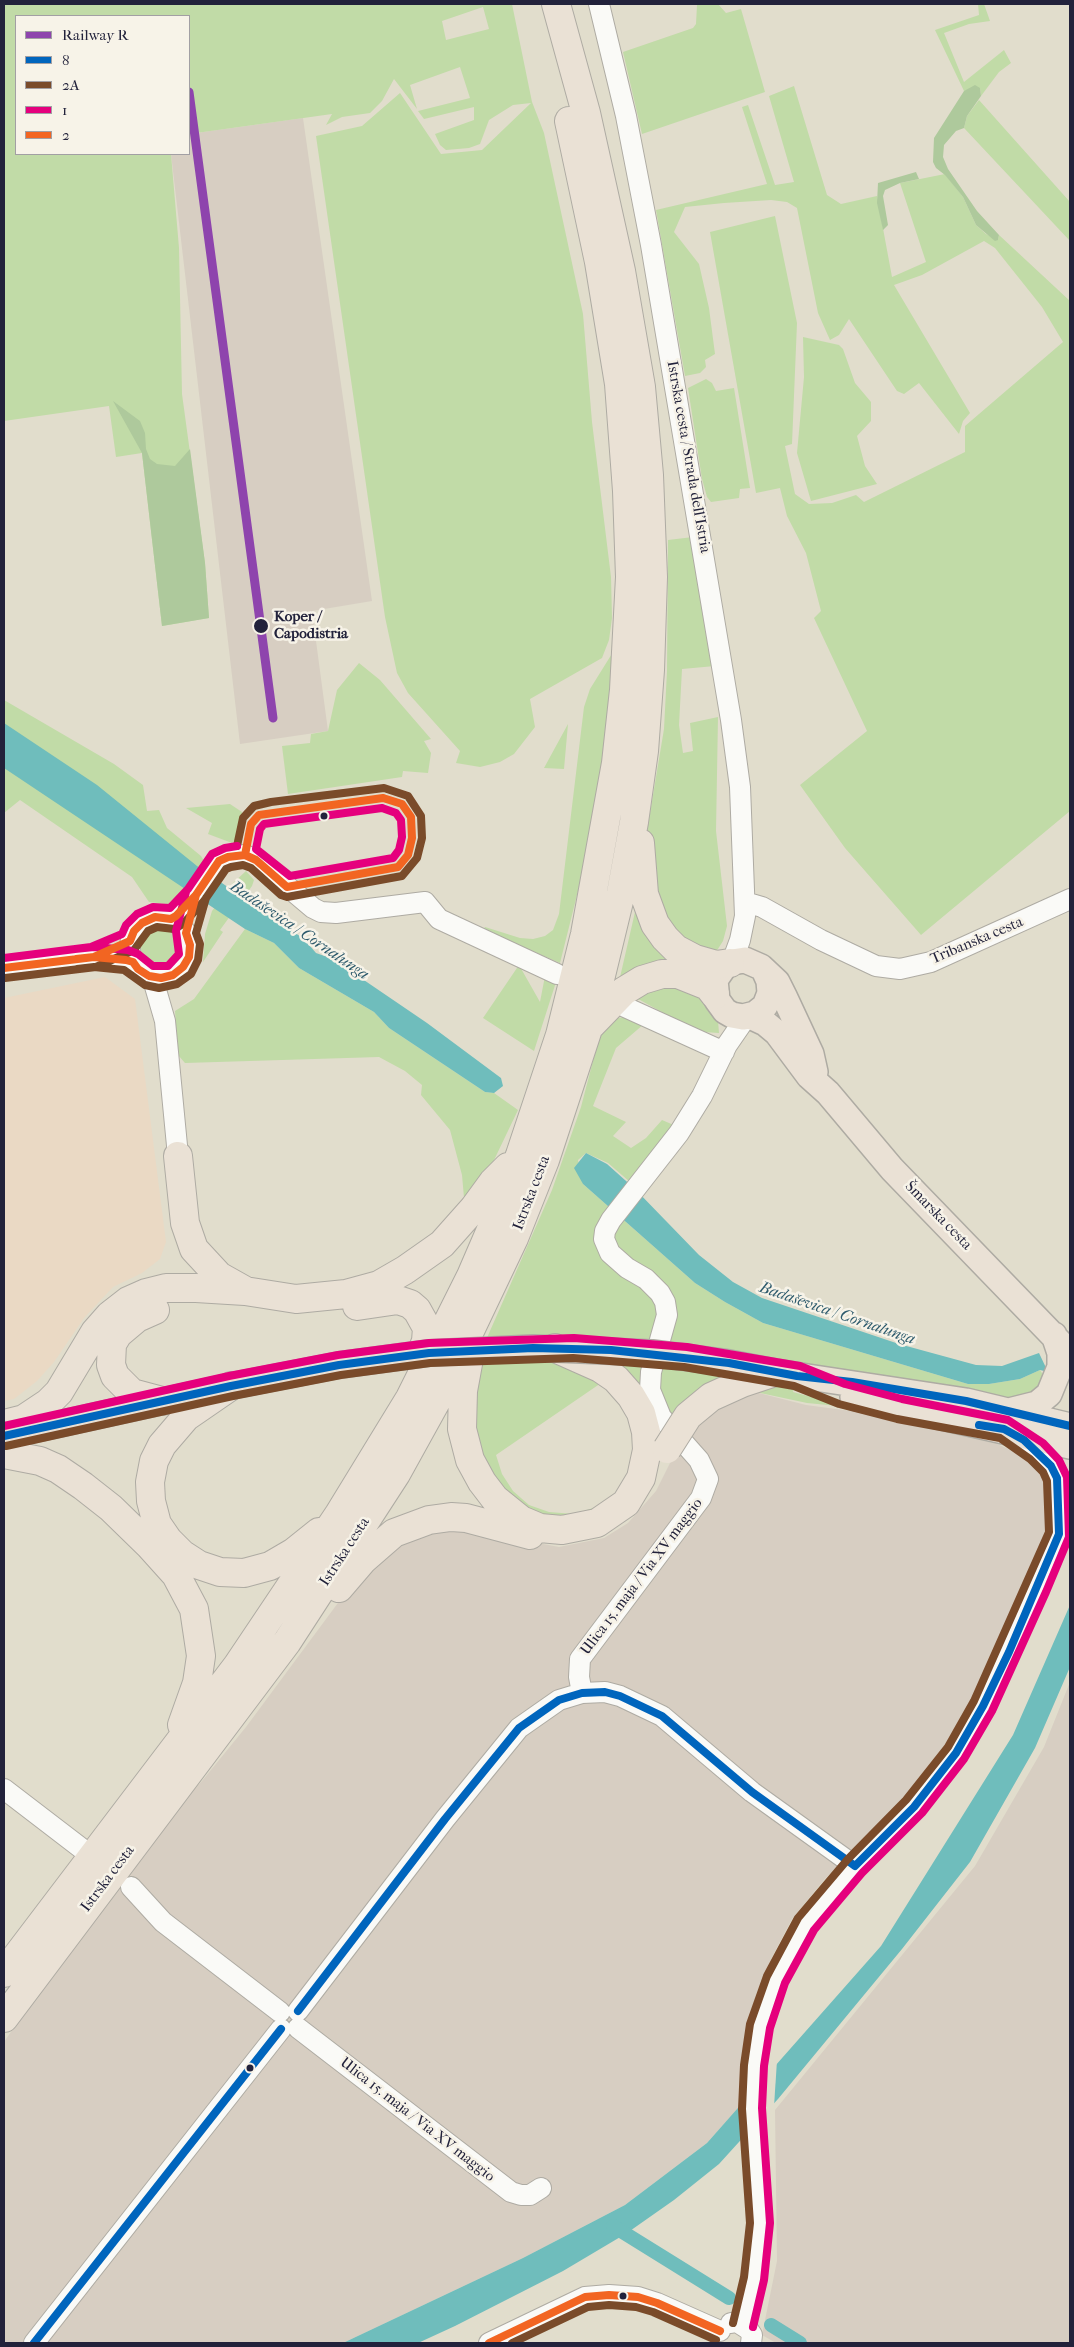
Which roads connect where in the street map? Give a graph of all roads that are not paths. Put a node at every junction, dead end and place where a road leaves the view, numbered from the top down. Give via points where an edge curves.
1 (536, 4) edge
2 (556, 4) edge
3 (599, 4) edge
4 (634, 822) junction
5 (196, 895) junction
6 (1070, 899) edge
7 (745, 909) junction
8 (171, 920) junction
9 (186, 933) junction
10 (130, 941) junction
11 (94, 957) junction
12 (133, 962) junction
13 (731, 963) junction
14 (4, 968) edge
15 (763, 969) junction
16 (557, 974) dead end
17 (173, 975) junction
18 (149, 976) junction
19 (769, 998) junction
20 (717, 1000) junction
21 (625, 1007) dead end
22 (749, 1016) junction
23 (165, 1021) junction
24 (588, 1029) junction
25 (725, 1048) junction
26 (815, 1072) junction
27 (828, 1093) junction
28 (520, 1155) junction
29 (178, 1156) joint
30 (245, 1291) junction
31 (469, 1335) junction
32 (1062, 1344) edge
33 (553, 1348) junction
34 (786, 1374) junction
35 (232, 1386) junction
36 (410, 1398) junction
37 (162, 1401) junction
38 (1006, 1420) junction
39 (4, 1424) edge
40 (1070, 1426) edge
41 (4, 1436) edge
42 (665, 1446) junction
43 (1070, 1446) edge
44 (4, 1454) edge
45 (1070, 1502) edge
46 (339, 1514) junction
47 (1070, 1517) edge
48 (1058, 1534) junction
49 (287, 1642) junction
50 (582, 1693) junction
51 (170, 1755) junction
52 (4, 1789) edge
53 (81, 1848) dead end
54 (855, 1866) junction
55 (131, 1887) dead end
56 (4, 1973) edge
57 (4, 2018) edge
58 (289, 2020) junction
59 (541, 2188) dead end
60 (743, 2324) junction
61 (719, 2337) edge
62 (34, 2343) edge
63 (489, 2343) edge
64 (752, 2343) edge

1 - 28 highway, Istrska cesta via 568,115 599,262 618,384 630,577 624,690 607,823 585,934 560,1035
2 - 4 highway, Istrska cesta via 586,113 622,271 648,465 653,577 650,670 644,752
3 - 7 street, Istrska cesta / Strada dell'Istria via 641,189 731,720 740,787
4 - 13 highway via 641,846 644,894 655,924 676,949 686,955 706,963
4 - 24 highway, Istrska cesta via 621,893
5 - 8 street
5 - 9 street
5 - 16 street via 219,862 244,855 256,860 321,912 426,902 439,919
6 - 7 street, Tribanska cesta via 931,962 900,969 876,966 762,907
7 - 13 street via 740,940
7 - 15 street via 752,945
8 - 9 street
8 - 10 street via 164,917 149,919 137,927
9 - 17 street via 189,957
10 - 11 street
10 - 12 street
11 - 12 street
11 - 14 street
12 - 18 street
13 - 15 main road via 744,960
13 - 20 main road via 717,976
15 - 19 main road via 771,987
15 - 26 main road via 777,982 811,1054
17 - 18 street
17 - 23 street
18 - 23 street
19 - 22 main road via 760,1011
19 - 26 main road
20 - 22 main road via 732,1015
20 - 24 highway via 708,986 678,974 662,974 642,980 624,991
20 - 25 street via 725,1019
21 - 25 street
22 - 25 street
22 - 27 main road via 777,1033 809,1076
23 - 29 street
24 - 31 highway, Istrska cesta via 545,1160 514,1238
25 - 42 street, Ulica 15. maja / Via XV maggio via 684,1125 605,1231 606,1247 616,1260 656,1288 665,1302 667,1315 649,1382
26 - 27 main road
27 - 32 main road, Šmarska cesta via 892,1169
28 - 30 highway via 493,1182 442,1244 379,1285 346,1294 296,1299
28 - 36 highway, Istrska cesta via 471,1276
29 - 30 highway via 185,1223 194,1249 219,1276
30 - 39 highway via 166,1288 128,1301 94,1332 59,1392 48,1403 24,1419
31 - 42 highway via 470,1352 462,1407 465,1443 482,1482 495,1499 521,1520 540,1528 562,1530 597,1523 626,1503
31 - 49 highway, Istrska cesta via 396,1474
32 - 38 main road via 1060,1367 1049,1394
33 - 34 main road, bridge via 685,1357
33 - 35 main road, bridge via 430,1353 339,1365
33 - 42 highway, bridge via 600,1368 616,1379 631,1396 646,1432
34 - 38 main road via 918,1393
34 - 42 highway, bridge via 742,1383 711,1397 688,1416
35 - 37 main road
35 - 46 highway via 186,1416 171,1432 154,1461 150,1501 157,1524 168,1540 198,1565 220,1572 244,1572 270,1566 294,1552
36 - 37 highway via 412,1378 426,1341 427,1328 410,1304 389,1299 337,1310 302,1313 187,1304 147,1312 118,1334 112,1344 111,1365 115,1376 132,1393
36 - 46 highway, Istrska cesta
37 - 41 main road
38 - 40 main road
38 - 43 main road
38 - 48 street via 1051,1466 1057,1478
42 - 49 highway via 636,1505 612,1526 586,1537 554,1540 451,1517 399,1530 363,1560 316,1620
42 - 50 street, Ulica 15. maja / Via XV maggio via 705,1469 708,1479 706,1490 580,1659
44 - 51 highway via 40,1461 83,1486 149,1545 186,1591 194,1609 201,1656 197,1683
45 - 48 street
46 - 51 highway, Istrska cesta via 278,1608
47 - 48 street
48 - 54 street via 1009,1652 956,1753 914,1807
49 - 57 highway, Istrska cesta
50 - 54 street via 605,1692 620,1696 662,1716 752,1792
50 - 58 street via 559,1700 519,1728
51 - 56 highway, Istrska cesta
52 - 53 street
54 - 60 street via 806,1924 788,1953 760,2026 752,2108 760,2223 752,2294
55 - 58 street, Ulica 15. maja / Via XV maggio via 163,1922
58 - 59 street, Ulica 15. maja / Via XV maggio via 511,2192 530,2194
58 - 62 street
60 - 61 street via 726,2324
60 - 64 street via 752,2334
61 - 63 street via 658,2302 609,2294 585,2298

